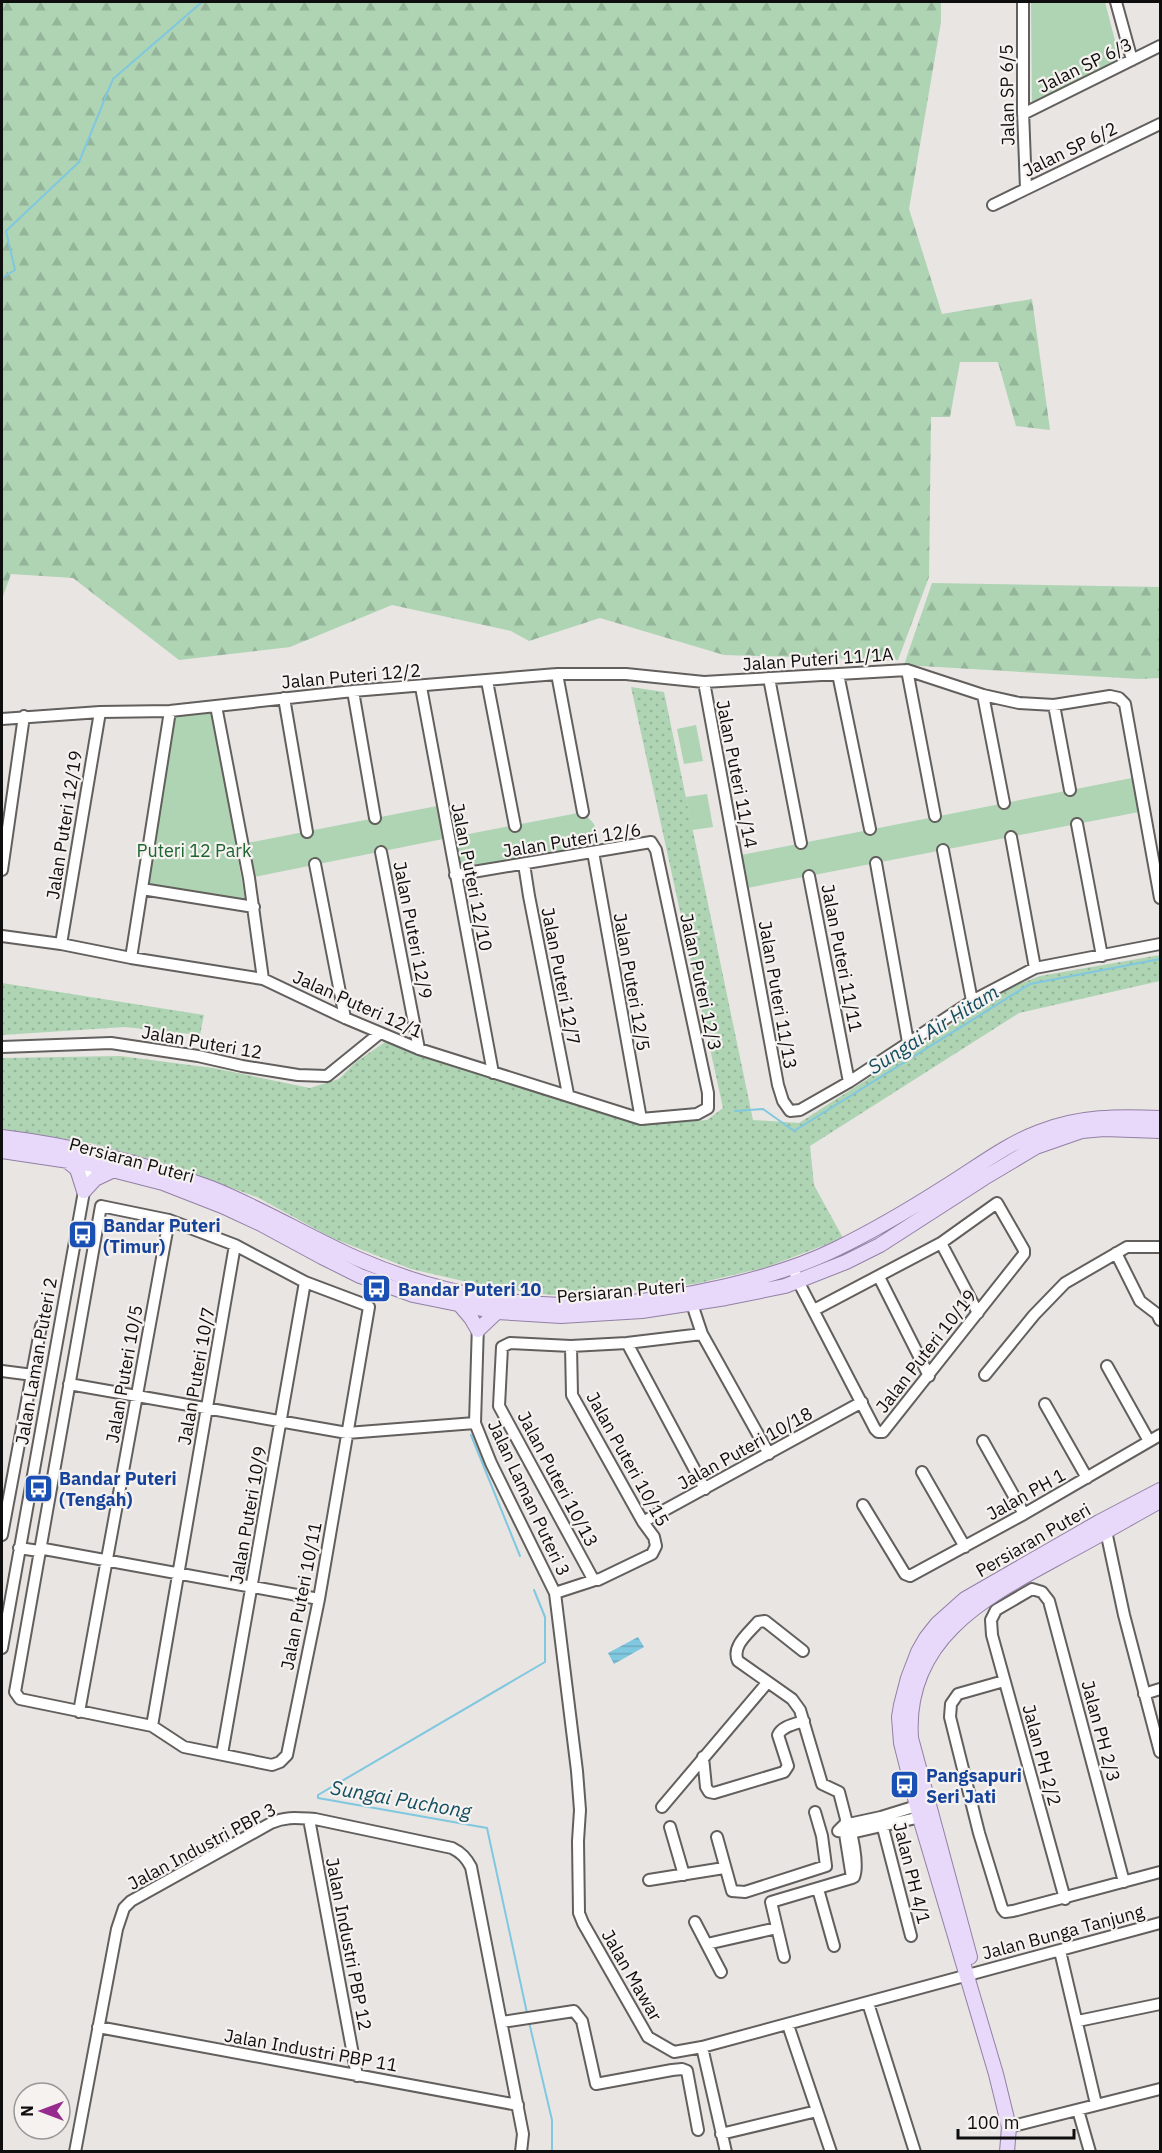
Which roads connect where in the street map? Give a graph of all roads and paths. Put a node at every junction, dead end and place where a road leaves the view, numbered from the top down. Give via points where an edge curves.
1 (1023, 2) edge
2 (1116, 2) edge
3 (1161, 46) edge
4 (1132, 60) junction
5 (1023, 114) junction
6 (1161, 124) edge
7 (1026, 189) junction
8 (993, 205) dead end
9 (907, 670) junction
10 (557, 674) junction
11 (838, 674) junction
12 (769, 678) junction
13 (488, 681) junction
14 (704, 682) junction
15 (421, 687) junction
16 (353, 691) junction
17 (983, 695) junction
18 (284, 698) junction
19 (1054, 705) junction
20 (216, 706) junction
21 (170, 711) junction
22 (100, 712) junction
23 (24, 716) junction
24 (2, 718) edge
25 (1070, 790) dead end
26 (1004, 803) dead end
27 (583, 812) dead end
28 (935, 816) dead end
29 (375, 818) dead end
30 (1077, 824) dead end
31 (515, 826) dead end
32 (870, 829) dead end
33 (307, 832) dead end
34 (1011, 837) dead end
35 (801, 843) dead end
36 (656, 850) joint
37 (943, 850) dead end
38 (381, 852) dead end
39 (592, 852) junction
40 (876, 863) dead end
41 (315, 864) dead end
42 (524, 864) junction
43 (2, 870) edge
44 (739, 872) joint
45 (455, 875) junction
46 (809, 876) dead end
47 (142, 889) junction
48 (1161, 898) edge
49 (254, 907) junction
50 (2, 936) edge
51 (61, 944) junction
52 (1161, 944) edge
53 (1102, 956) junction
54 (131, 958) junction
55 (1035, 968) junction
56 (263, 979) junction
57 (972, 1001) junction
58 (345, 1018) junction
59 (380, 1033) junction
60 (908, 1042) junction
61 (2, 1047) edge
62 (419, 1049) junction
63 (493, 1073) junction
64 (849, 1082) junction
65 (568, 1094) junction
66 (1161, 1111) edge
67 (696, 1114) joint
68 (1118, 1116) junction
69 (1161, 1118) edge
70 (641, 1119) junction
71 (1161, 1131) edge
72 (2, 1137) edge
73 (2, 1151) edge
74 (90, 1158) junction
75 (65, 1160) junction
76 (112, 1171) junction
77 (84, 1191) junction
78 (169, 1220) junction
79 (941, 1243) junction
80 (236, 1245) junction
81 (1161, 1247) edge
82 (1116, 1253) junction
83 (795, 1274) junction
84 (879, 1277) junction
85 (305, 1282) junction
86 (452, 1290) junction
87 (692, 1304) junction
88 (460, 1305) junction
89 (496, 1306) junction
90 (478, 1309) junction
91 (814, 1310) junction
92 (978, 1313) junction
93 (1159, 1317) edge
94 (41, 1326) dead end
95 (478, 1329) junction
96 (702, 1334) junction
97 (627, 1342) junction
98 (571, 1346) junction
99 (1107, 1366) dead end
100 (2, 1371) edge
101 (33, 1375) junction
102 (985, 1375) dead end
103 (929, 1376) junction
104 (69, 1384) junction
105 (136, 1396) junction
106 (862, 1402) junction
107 (1045, 1404) dead end
108 (207, 1409) junction
109 (281, 1422) junction
110 (475, 1423) junction
111 (347, 1433) junction
112 (1161, 1435) edge
113 (983, 1441) dead end
114 (1149, 1441) junction
115 (769, 1454) junction
116 (922, 1472) dead end
117 (1087, 1478) junction
118 (705, 1489) junction
119 (1161, 1490) edge
120 (1161, 1501) edge
121 (863, 1505) dead end
122 (1024, 1514) junction
123 (643, 1522) junction
124 (1103, 1526) junction
125 (2, 1535) edge
126 (20, 1544) junction
127 (964, 1547) junction
128 (41, 1548) junction
129 (107, 1560) junction
130 (178, 1573) junction
131 (593, 1578) junction
132 (252, 1587) junction
133 (555, 1593) junction
134 (319, 1599) junction
135 (991, 1620) joint
136 (2, 1648) edge
137 (803, 1651) dead end
138 (1004, 1681) junction
139 (767, 1683) junction
140 (1161, 1689) edge
141 (1144, 1694) junction
142 (79, 1712) junction
143 (804, 1721) junction
144 (152, 1726) junction
145 (1161, 1752) edge
146 (222, 1754) junction
147 (703, 1757) junction
148 (662, 1807) dead end
149 (924, 1810) junction
150 (815, 1812) dead end
151 (309, 1819) junction
152 (882, 1822) junction
153 (670, 1827) dead end
154 (846, 1828) junction
155 (822, 1836) junction
156 (717, 1837) dead end
157 (724, 1868) junction
158 (1161, 1872) edge
159 (684, 1875) junction
160 (649, 1880) dead end
161 (1124, 1882) junction
162 (818, 1889) junction
163 (1065, 1899) junction
164 (695, 1922) dead end
165 (1161, 1923) edge
166 (777, 1928) junction
167 (911, 1936) dead end
168 (707, 1944) junction
169 (834, 1946) dead end
170 (1060, 1951) junction
171 (784, 1957) dead end
172 (721, 1972) dead end
173 (970, 1975) junction
174 (868, 2003) junction
175 (1161, 2004) edge
176 (1078, 2021) junction
177 (502, 2022) junction
178 (788, 2025) junction
179 (98, 2027) junction
180 (702, 2047) junction
181 (357, 2076) junction
182 (1161, 2089) edge
183 (1096, 2104) junction
184 (518, 2105) junction
185 (1077, 2110) junction
186 (817, 2111) junction
187 (1012, 2126) junction
188 (698, 2130) dead end
189 (721, 2134) junction
190 (75, 2151) edge
191 (521, 2151) edge
192 (726, 2151) edge
193 (831, 2151) edge
194 (915, 2151) edge
195 (1007, 2151) edge
196 (1014, 2151) edge
197 (1090, 2151) edge

1 - 5 street, Jalan SP 6/5
2 - 4 street
3 - 4 street, Jalan SP 6/3
4 - 5 street, Jalan SP 6/3
5 - 7 street, Jalan SP 6/5
6 - 7 street, Jalan SP 6/2
7 - 8 street, Jalan SP 6/2
9 - 11 street, Jalan Puteri 11/1A
9 - 17 street, Jalan Puteri 11/1A
9 - 28 street
10 - 13 street, Jalan Puteri 12/2
10 - 14 street, Jalan Puteri 12/2 via 626,674
10 - 27 street, Jalan Puteri 12/6
11 - 12 street, Jalan Puteri 11/1A
11 - 32 street
12 - 14 street, Jalan Puteri 11/1A
12 - 35 street
13 - 15 street, Jalan Puteri 12/2
13 - 31 street
14 - 44 street, Jalan Puteri 11/14
15 - 16 street, Jalan Puteri 12/2
15 - 45 street, Jalan Puteri 12/10
16 - 18 street, Jalan Puteri 12/2
16 - 29 street
17 - 19 street, Jalan Puteri 11/1A
17 - 26 street
18 - 20 street, Jalan Puteri 12/2
18 - 33 street
19 - 25 street
19 - 48 street, Jalan Puteri 11/1A via 1110,696 1125,704
20 - 21 street, Jalan Puteri 12/2
20 - 49 street
21 - 22 street, Jalan Puteri 12/2
21 - 47 street
22 - 23 street, Jalan Puteri 12/2
22 - 51 street, Jalan Puteri 12/19
23 - 24 street, Jalan Puteri 12/2
23 - 43 street
30 - 53 street
34 - 55 street
36 - 39 street, Jalan Puteri 12/6 via 651,842
36 - 67 street, Jalan Puteri 12/3 via 708,1093 708,1108
37 - 57 street
38 - 62 street, Jalan Puteri 12/9
39 - 42 street, Jalan Puteri 12/6
39 - 70 street, Jalan Puteri 12/5
40 - 60 street
41 - 58 street
42 - 45 street, Jalan Puteri 12/6
42 - 65 street, Jalan Puteri 12/7
44 - 64 street, Jalan Puteri 11/13 via 783,1101 790,1111 800,1110
45 - 63 street, Jalan Puteri 12/10
46 - 64 street, Jalan Puteri 11/11
47 - 49 street
47 - 54 street
49 - 56 street
50 - 51 street, Jalan Puteri 12/1
51 - 54 street, Jalan Puteri 12/1
52 - 53 street
53 - 55 street
54 - 56 street, Jalan Puteri 12/1
55 - 57 street
56 - 58 street, Jalan Puteri 12/1
57 - 60 street
58 - 59 street, Jalan Puteri 12/1
59 - 61 street, Jalan Puteri 12 via 327,1076 298,1075 111,1043
59 - 62 street, Jalan Puteri 12/1
60 - 64 street
62 - 63 street, Jalan Puteri 12/1
63 - 65 street, Jalan Puteri 12/1
65 - 70 street, Jalan Puteri 12/1
66 - 68 main road via 1138,1110
67 - 70 street, Jalan Puteri 12/1
68 - 69 main road, Persiaran Puteri
68 - 83 main road, Persiaran Puteri via 1036,1132
71 - 83 main road, Persiaran Puteri via 1082,1131 1036,1147 880,1245 838,1265
72 - 74 main road, Persiaran Puteri via 60,1145
73 - 75 main road, Persiaran Puteri
74 - 75 main road, Persiaran Puteri
74 - 76 main road, Persiaran Puteri
74 - 77 street, Jalan Laman Puteri 2
74 - 86 main road, Persiaran Puteri via 125,1159 211,1189 380,1268
75 - 77 main road via 77,1169
76 - 77 main road via 95,1179
76 - 88 main road, Persiaran Puteri via 163,1183 222,1206 378,1283
77 - 126 street, Jalan Laman Puteri 2
78 - 80 street
78 - 104 street via 101,1206
78 - 105 street, Jalan Puteri 10/5
79 - 84 street
79 - 92 street
79 - 92 street, Jalan Puteri 10/19 via 997,1203 1024,1250
80 - 85 street
80 - 108 street, Jalan Puteri 10/7
81 - 82 street via 1126,1247
82 - 93 street via 1140,1301
82 - 102 street via 1065,1283
83 - 87 main road, Persiaran Puteri via 754,1294
83 - 89 main road, Persiaran Puteri via 626,1302
83 - 91 street, Jalan Puteri 10/19
84 - 91 street
84 - 103 street
85 - 109 street, Jalan Puteri 10/9
85 - 111 street, Jalan Puteri 10/11 via 369,1307
86 - 89 main road, Persiaran Puteri
86 - 90 main road
87 - 89 main road, Persiaran Puteri via 580,1316
87 - 96 street
88 - 90 main road, Persiaran Puteri
88 - 95 main road
89 - 90 main road, Persiaran Puteri
89 - 95 main road
90 - 95 street, Jalan Laman Puteri 3
91 - 106 street, Jalan Puteri 10/19
92 - 103 street, Jalan Puteri 10/19
94 - 101 street
95 - 110 street, Jalan Laman Puteri 3
96 - 97 street, Jalan Puteri 10/13
96 - 115 street
97 - 98 street, Jalan Puteri 10/13
97 - 118 street
98 - 123 street, Jalan Puteri 10/15 via 572,1395
98 - 131 street, Jalan Puteri 10/13 via 510,1342 502,1347 499,1406
99 - 114 street
100 - 101 street
101 - 125 street
103 - 106 street, Jalan Puteri 10/19 via 883,1432 875,1429
104 - 105 street
104 - 128 street
105 - 108 street
105 - 129 street, Jalan Puteri 10/5
106 - 115 street, Jalan Puteri 10/18
107 - 117 street
108 - 109 street
108 - 130 street, Jalan Puteri 10/7
109 - 111 street
109 - 132 street, Jalan Puteri 10/9
110 - 111 street
110 - 133 street, Jalan Laman Puteri 3
111 - 134 street, Jalan Puteri 10/11
112 - 114 street, Jalan PH 1
113 - 122 street
114 - 117 street, Jalan PH 1
115 - 118 street, Jalan Puteri 10/18
116 - 127 street
117 - 122 street, Jalan PH 1
118 - 123 street, Jalan Puteri 10/18
119 - 124 main road, Persiaran Puteri
120 - 124 main road, Persiaran Puteri
121 - 127 street, Jalan PH 1 via 905,1574 915,1574
122 - 127 street, Jalan PH 1
123 - 131 street, Jalan Puteri 10/15 via 654,1537 656,1546 652,1554 600,1580
124 - 141 street
124 - 149 main road, Persiaran Puteri via 965,1599 926,1638 909,1678 899,1717 901,1743
126 - 128 street
126 - 136 street, Jalan Laman Puteri 2
128 - 129 street
128 - 142 street via 15,1692 20,1699
129 - 130 street
129 - 142 street, Jalan Puteri 10/5
130 - 132 street
130 - 144 street, Jalan Puteri 10/7
131 - 133 street
132 - 134 street
132 - 146 street, Jalan Puteri 10/9
133 - 180 street, Jalan Mawar via 580,1810 579,1913 648,2037 674,2052
134 - 146 street, Jalan Puteri 10/11 via 286,1755 272,1765
135 - 138 street, Jalan PH 2/2
135 - 161 street, Jalan PH 2/3 via 996,1610 1032,1589 1042,1592 1049,1601
137 - 139 street via 765,1621 758,1622 735,1654 738,1661
138 - 163 street, Jalan PH 2/2
138 - 163 street via 958,1694 951,1704 950,1717 979,1833 1005,1912
139 - 143 street via 792,1699
139 - 147 street
140 - 141 street
141 - 145 street
142 - 144 street
143 - 147 street via 778,1732 788,1766 784,1772 714,1793 706,1787
143 - 154 street via 822,1784 839,1792
144 - 146 street via 184,1747
147 - 148 street
149 - 152 street
149 - 173 main road, Persiaran Puteri
150 - 155 street
151 - 177 street, Jalan Industri PBP 3 via 452,1848 466,1858
151 - 179 street, Jalan Industri PBP 3 via 283,1818 271,1823 131,1901 124,1908 117,1929
151 - 181 street, Jalan Industri PBP 12
152 - 154 street
152 - 167 street, Jalan PH 4/1
153 - 159 street
154 - 155 street
154 - 162 street via 856,1868 854,1877
155 - 157 street via 826,1866 738,1893 732,1891
156 - 157 street
157 - 159 street
158 - 161 street
159 - 160 street
161 - 163 street
162 - 166 street via 771,1902
162 - 169 street
164 - 168 street
165 - 170 street, Jalan Bunga Tanjung
166 - 168 street
166 - 171 street
168 - 172 street
170 - 173 street, Jalan Bunga Tanjung
170 - 176 street
173 - 174 street, Jalan Mawar
173 - 187 main road, Persiaran Puteri
174 - 178 street, Jalan Mawar
174 - 194 street
175 - 176 street
176 - 183 street
177 - 184 street, Jalan Industri PBP 3
177 - 188 street via 574,2011 582,2021 596,2084 687,2070
178 - 180 street, Jalan Mawar
178 - 186 street
179 - 181 street, Jalan Industri PBP 11
179 - 190 street, Jalan Industri PBP 3
180 - 189 street
181 - 184 street, Jalan Industri PBP 11
182 - 183 street
183 - 185 street
184 - 191 street, Jalan Industri PBP 3 via 523,2133
185 - 187 street
185 - 197 street
186 - 189 street
186 - 193 street
187 - 195 main road
187 - 196 main road
189 - 192 street

